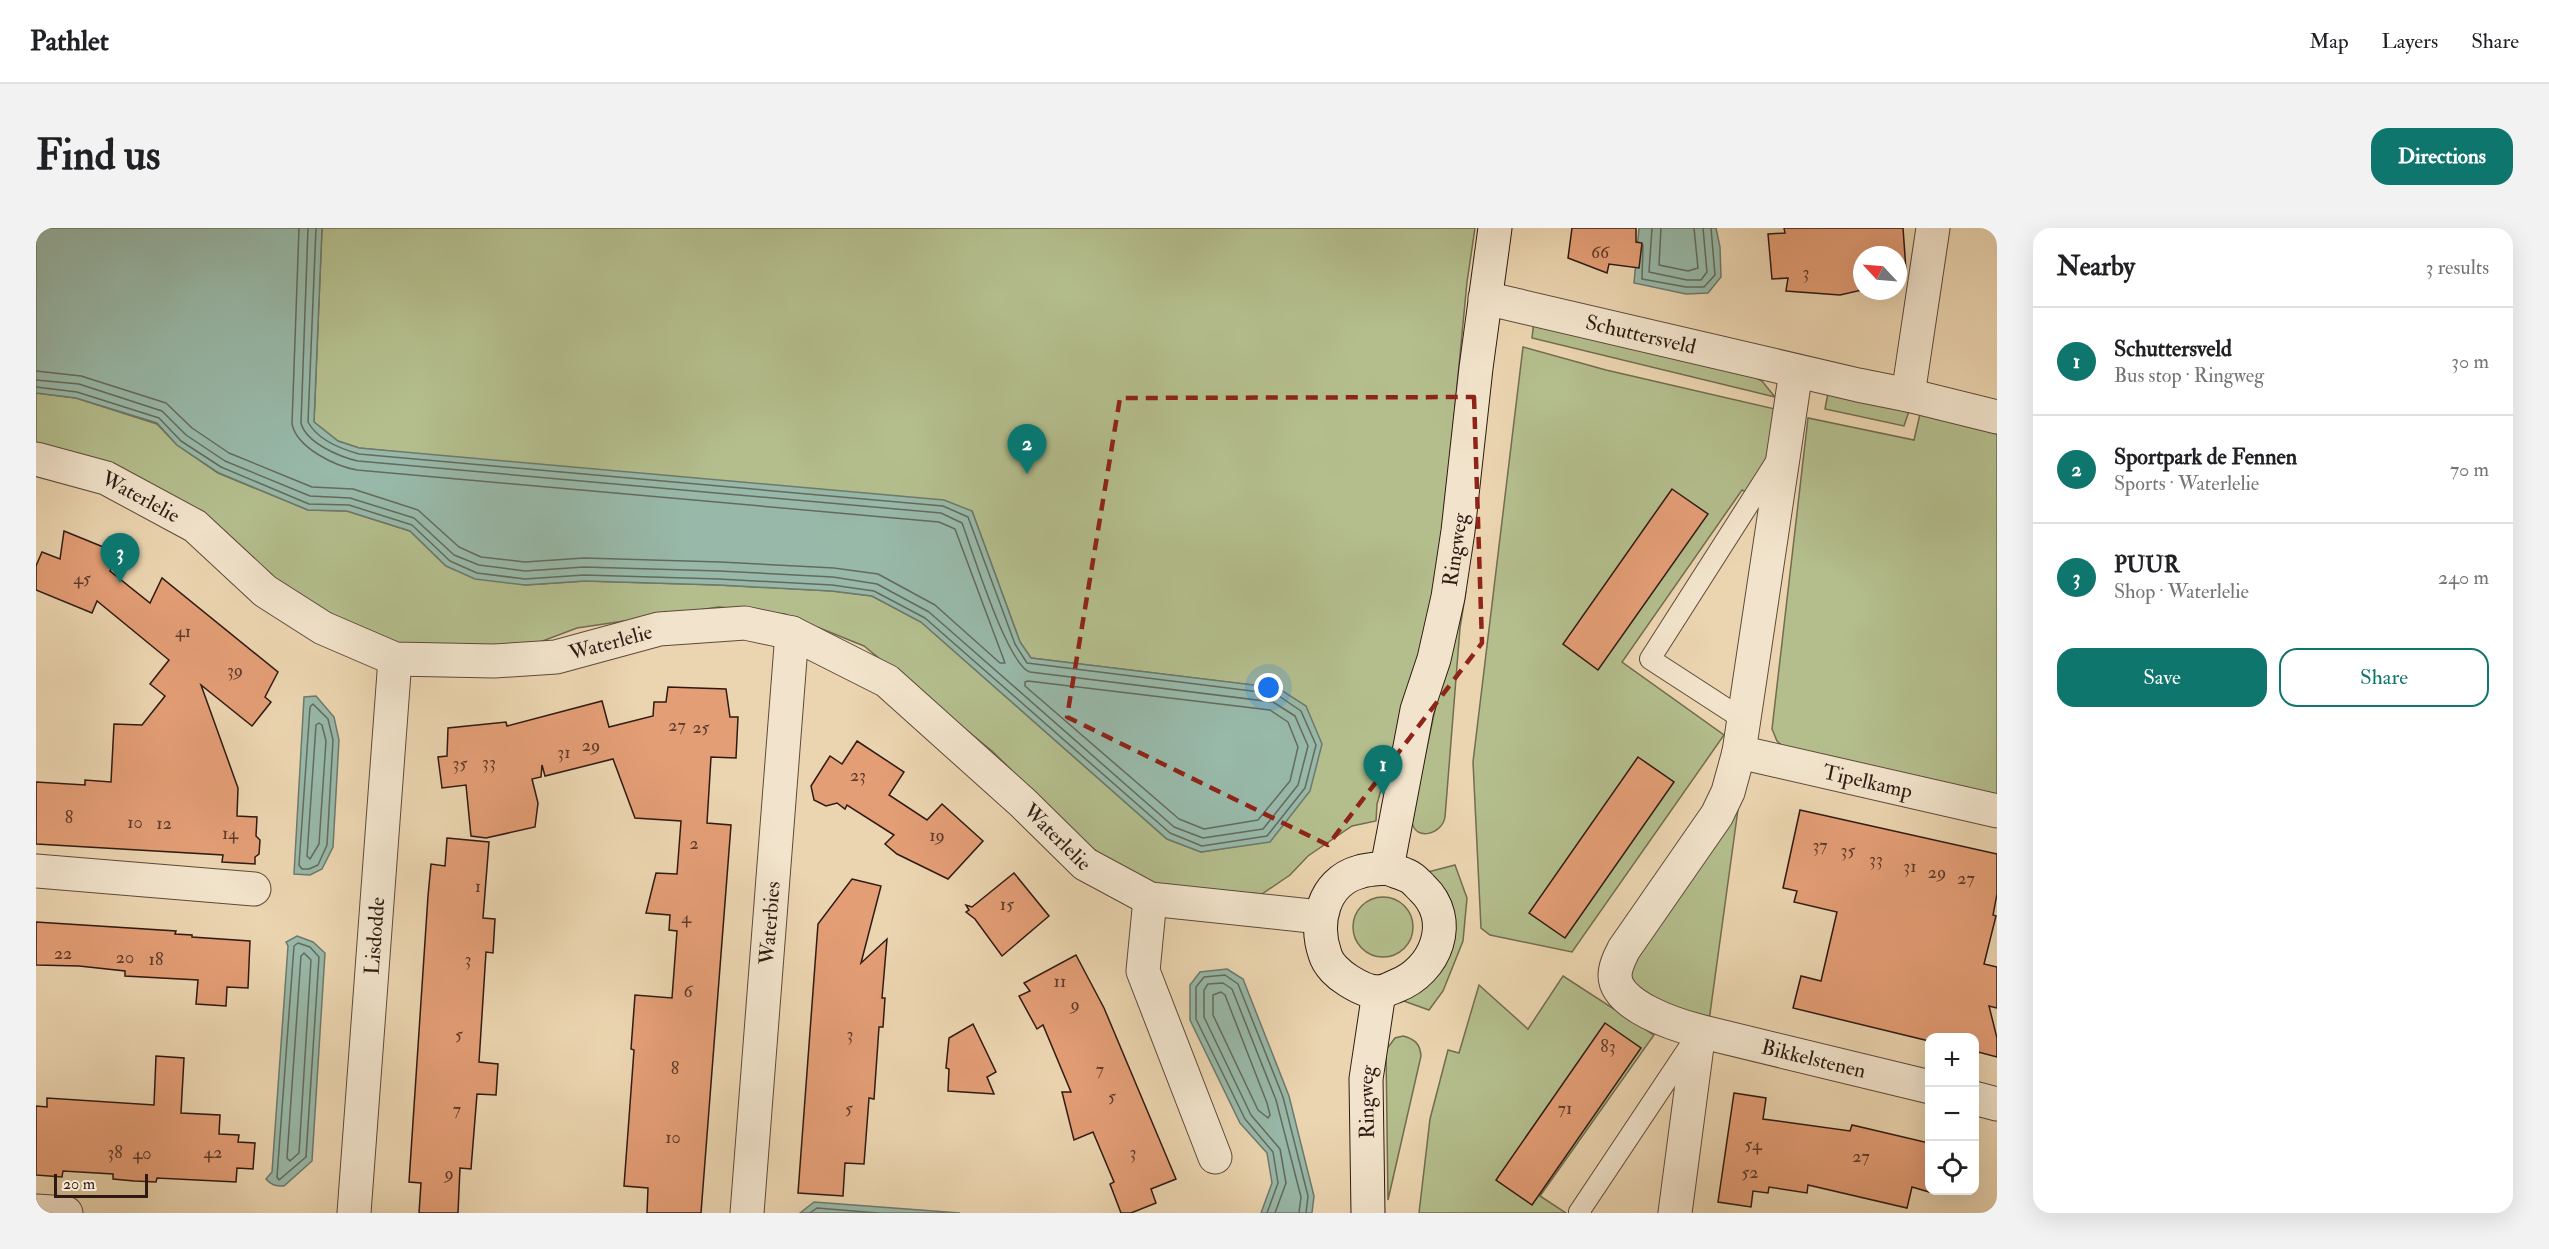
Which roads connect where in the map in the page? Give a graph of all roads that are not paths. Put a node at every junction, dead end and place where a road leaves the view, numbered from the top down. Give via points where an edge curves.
1 (1495, 228) edge
2 (1934, 228) edge
3 (1485, 298) junction
4 (1796, 371) junction
5 (1908, 395) junction
6 (1997, 417) edge
7 (1786, 446) junction
8 (36, 459) edge
9 (792, 633) junction
10 (395, 659) junction
11 (1744, 720) junction
12 (1739, 752) junction
13 (1997, 811) edge
14 (1387, 868) junction
15 (36, 870) edge
16 (254, 889) dead end
17 (1150, 899) junction
18 (1320, 917) junction
19 (1379, 992) junction
20 (1699, 1031) junction
21 (1925, 1086) edge
22 (1979, 1099) edge
23 (1997, 1104) edge
24 (1215, 1157) dead end
25 (36, 1211) edge
26 (66, 1213) edge
27 (354, 1213) edge
28 (747, 1213) edge
29 (1368, 1213) edge
30 (1581, 1213) edge
31 (1676, 1213) edge

1 - 3 street, Ringweg
2 - 5 street
3 - 4 street, Schuttersveld
3 - 14 street, Ringweg via 1448,597 1417,710
4 - 5 street, Schuttersveld
4 - 7 street
5 - 6 street, Schuttersveld
7 - 11 street
7 - 11 lane via 1650,659
8 - 10 street, Waterlelie via 106,478 195,526 265,591 323,628
9 - 10 street, Waterlelie via 745,623 659,629 556,657 494,661
9 - 17 street, Waterlelie via 887,681 1085,864
9 - 28 street, Waterbies
10 - 27 street, Lisdodde
11 - 12 street
12 - 13 street, Tipelkamp
12 - 20 street via 1717,815 1624,949 1615,977 1618,987 1636,1006 1655,1017
14 - 18 street via 1358,872 1339,883 1328,896
14 - 19 street via 1410,876 1429,895 1437,909 1440,930 1437,947 1422,971 1408,982
15 - 16 street
17 - 18 street, Waterlelie
17 - 24 street via 1143,971
18 - 19 street via 1319,936 1326,957 1340,975 1357,986
19 - 29 street, Ringweg via 1366,1079
20 - 21 street, Bikkelstenen
20 - 30 lane
20 - 31 street
22 - 23 street
25 - 26 street

